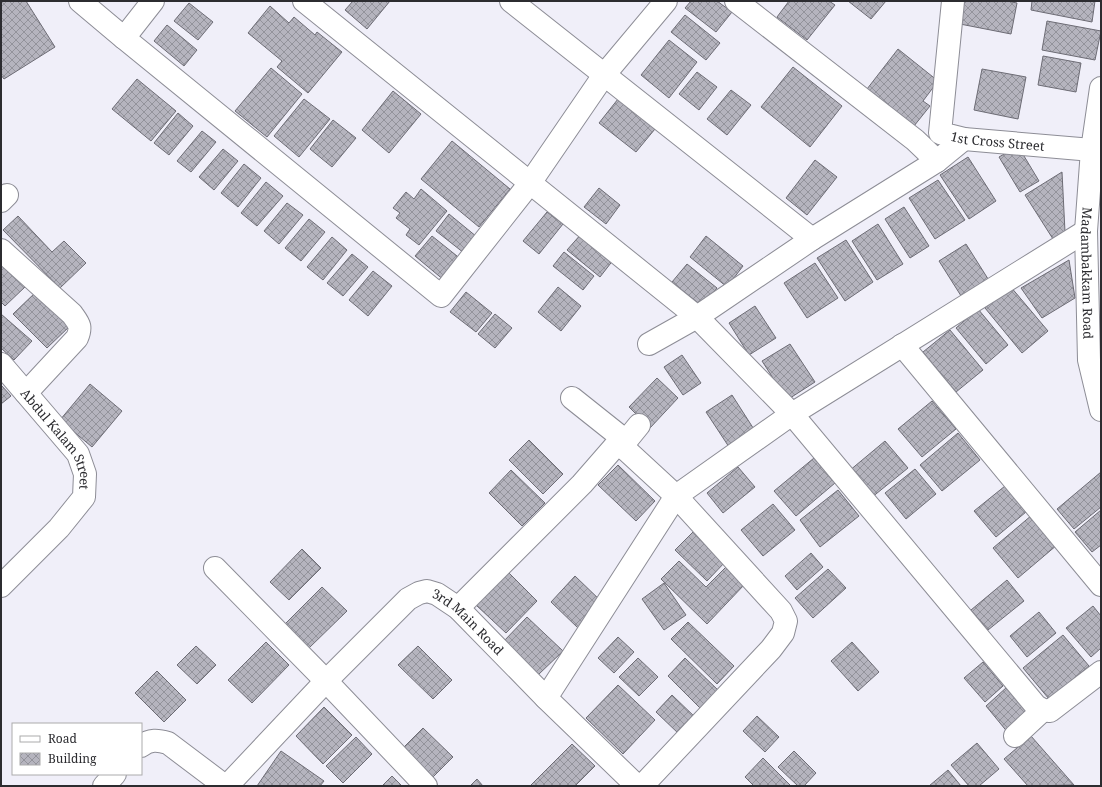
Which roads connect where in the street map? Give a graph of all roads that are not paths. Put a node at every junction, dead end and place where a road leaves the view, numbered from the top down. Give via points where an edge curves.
1 (80, 1) edge
2 (153, 1) edge
3 (304, 1) edge
4 (511, 1) edge
5 (666, 1) edge
6 (736, 1) edge
7 (953, 1) edge
8 (124, 38) junction
9 (604, 75) junction
10 (1101, 88) edge
11 (1099, 120) edge
12 (940, 133) junction
13 (964, 139) junction
14 (915, 140) junction
15 (1092, 150) junction
16 (938, 161) junction
17 (530, 183) junction
18 (1086, 231) junction
19 (812, 239) junction
20 (1, 250) edge
21 (697, 317) junction
22 (649, 344) dead end
23 (902, 345) junction
24 (1095, 355) edge
25 (1, 364) edge
26 (26, 393) junction
27 (572, 398) dead end
28 (1101, 410) edge
29 (792, 414) junction
30 (630, 438) junction
31 (676, 496) junction
32 (215, 568) dead end
33 (1101, 585) edge
34 (1, 586) edge
35 (458, 608) junction
36 (1101, 672) edge
37 (326, 681) junction
38 (546, 698) junction
39 (1043, 710) junction
40 (1015, 736) dead end
41 (142, 745) edge
42 (114, 775) edge
43 (104, 786) edge
44 (226, 786) edge
45 (426, 786) edge
46 (637, 786) edge
47 (642, 786) edge

1 - 8 street
2 - 8 street
3 - 17 street
4 - 9 street
5 - 9 street
6 - 14 street
7 - 12 street, 1st Cross Street
8 - 17 street via 441,296
9 - 17 street
9 - 19 street
10 - 11 street, Madambakkam Road
11 - 15 street, Madambakkam Road
12 - 13 street, 1st Cross Street
12 - 14 street
13 - 15 street, 1st Cross Street
13 - 16 street
14 - 16 street
15 - 18 street, Madambakkam Road
16 - 19 street
17 - 21 street
18 - 23 street
18 - 24 street, Madambakkam Road
19 - 21 street
20 - 26 street via 72,314 80,325 77,338
21 - 22 street
21 - 29 street
23 - 29 street
23 - 33 street
24 - 28 street, Madambakkam Road
25 - 26 street, Abdul Kalam Street
26 - 34 street, Abdul Kalam Street via 78,454 85,474 84,497 59,528
27 - 30 street
29 - 31 street
29 - 39 street via 1036,706
30 - 31 street
30 - 35 street via 616,446 582,484
31 - 38 street
31 - 47 street via 781,611 786,621 783,633 771,649
32 - 37 street
35 - 37 street, 3rd Main Road via 437,594 427,591 408,599
35 - 38 street, 3rd Main Road
36 - 39 street via 1050,711
37 - 44 street, 3rd Main Road
37 - 45 street
38 - 46 street, 3rd Main Road
39 - 40 street
41 - 44 street via 159,740 168,743
42 - 43 street

